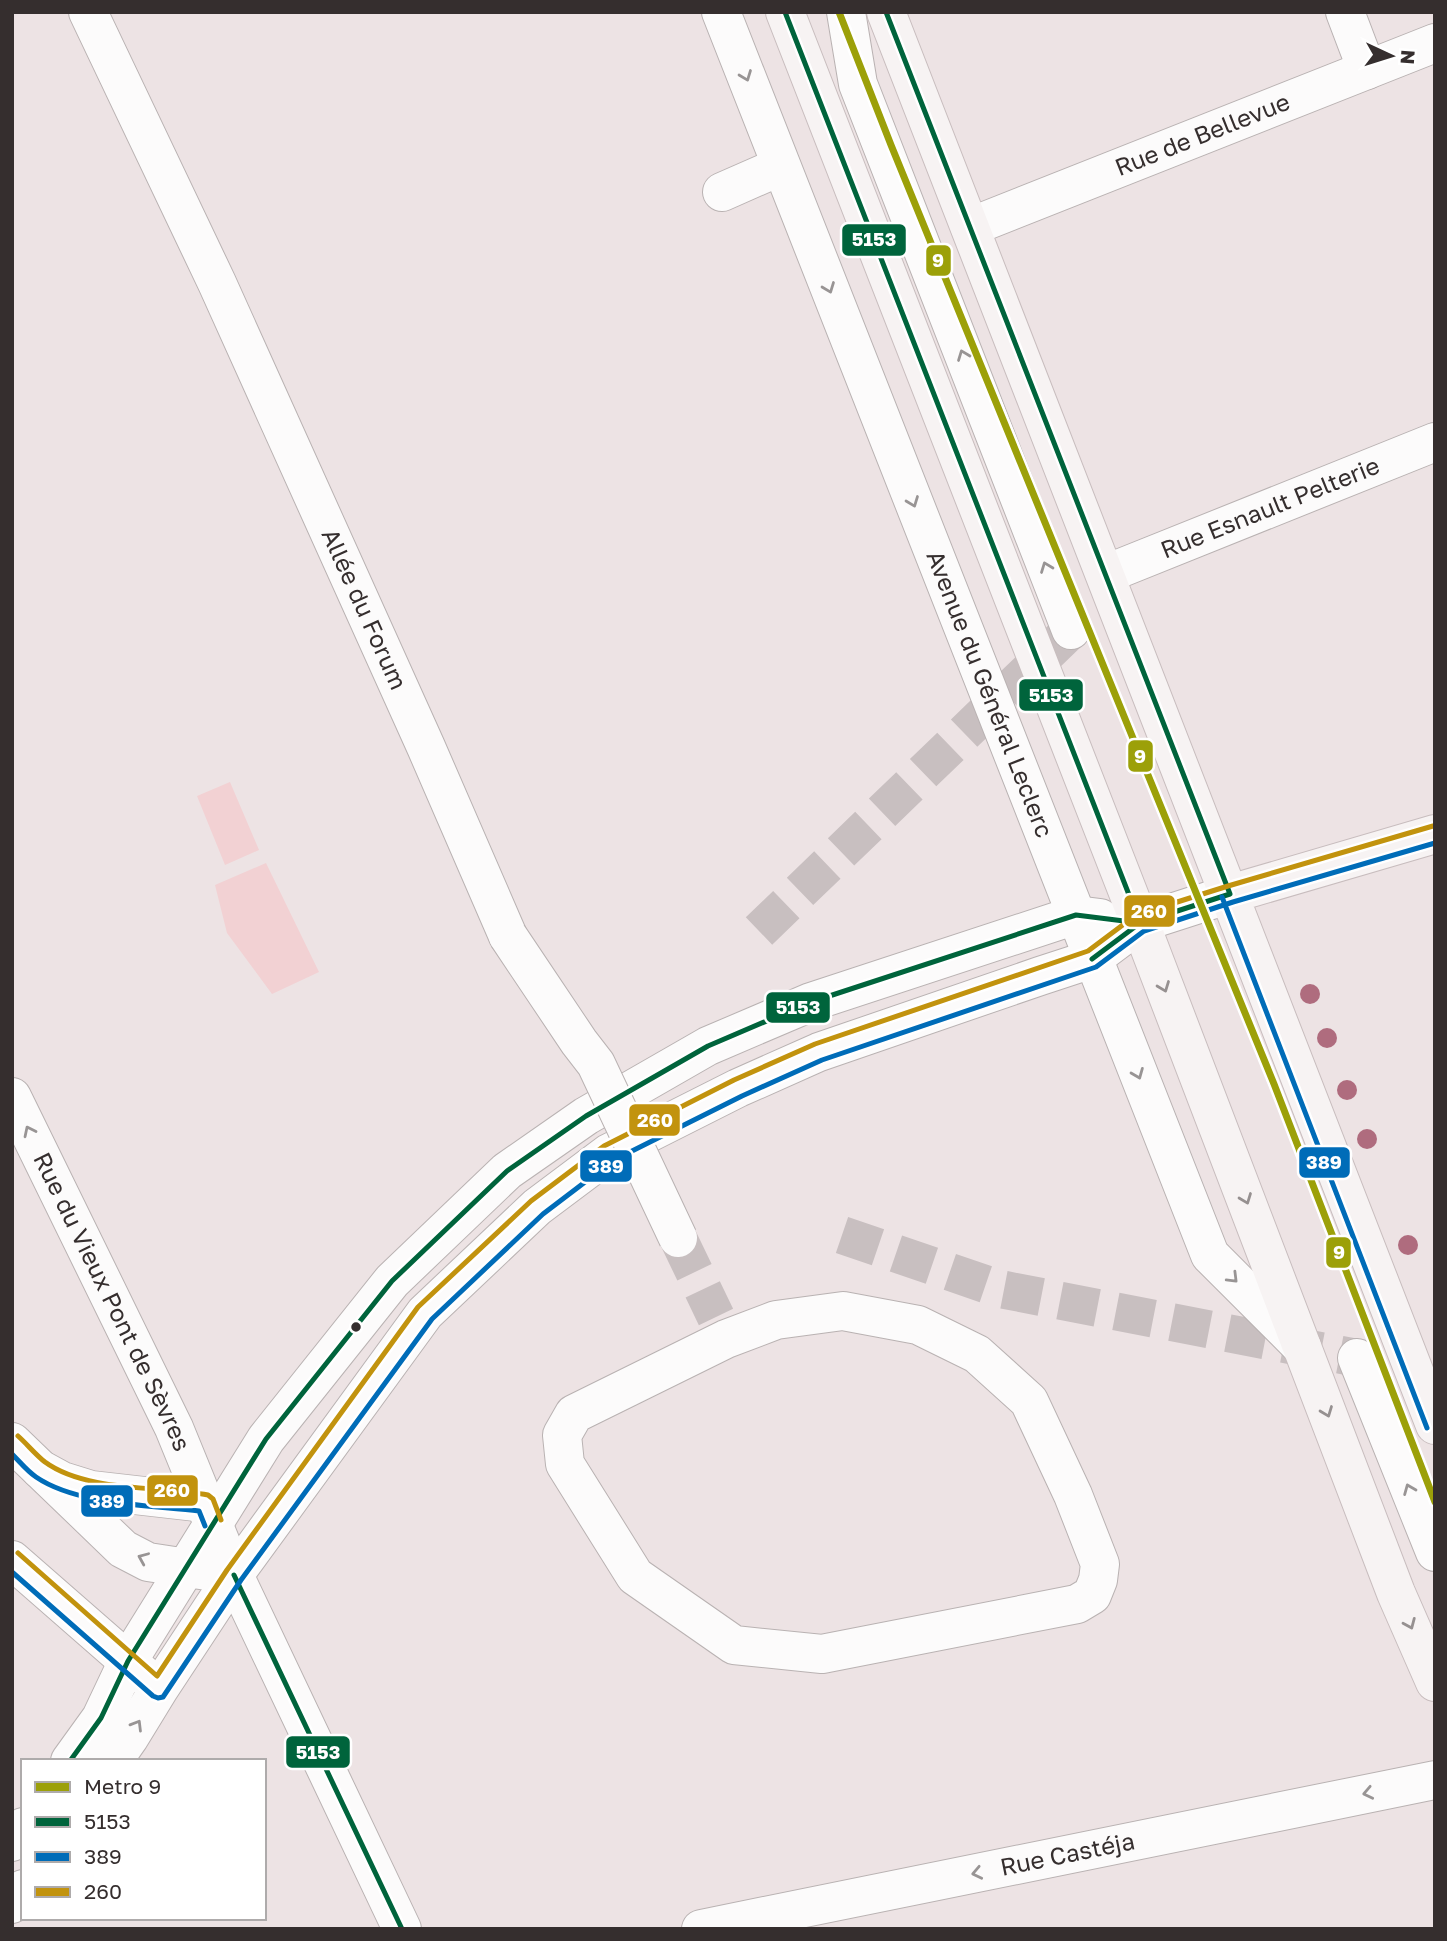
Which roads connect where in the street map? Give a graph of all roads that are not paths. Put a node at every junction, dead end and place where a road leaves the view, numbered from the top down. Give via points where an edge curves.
1 (88, 12) edge
2 (721, 12) edge
3 (785, 12) edge
4 (846, 12) edge
5 (886, 12) edge
6 (1345, 12) edge
7 (1435, 43) edge
8 (1367, 70) junction
9 (781, 166) junction
10 (722, 192) dead end
11 (970, 227) junction
12 (1435, 442) edge
13 (1105, 574) junction
14 (1071, 630) dead end
15 (1435, 834) edge
16 (1230, 894) junction
17 (1076, 915) junction
18 (1140, 923) junction
19 (1092, 959) junction
20 (12, 1097) edge
21 (678, 1238) tunnel mouth
22 (721, 1328) joint
23 (1302, 1347) junction
24 (1357, 1358) dead end
25 (1435, 1425) edge
26 (12, 1442) edge
27 (40, 1469) junction
28 (209, 1513) junction
29 (1435, 1552) edge
30 (12, 1560) edge
31 (186, 1568) junction
32 (234, 1575) junction
33 (128, 1661) junction
34 (1435, 1682) edge
35 (159, 1689) junction
36 (71, 1759) edge
37 (114, 1759) edge
38 (1435, 1780) edge
39 (402, 1929) edge
40 (701, 1929) edge

1 - 21 street, Allée du Forum, bridge via 217,283 508,936 596,1064
2 -> 9 street, Avenue du Général Leclerc
3 - 18 main road, Avenue du Général Leclerc
14 -> 4 street via 858,84
5 - 11 main road
6 - 8 street
7 - 8 street, Rue de Bellevue
8 - 11 street, Rue de Bellevue
9 - 10 street
9 -> 17 street, Avenue du Général Leclerc
11 - 13 main road
12 - 13 street, Rue Esnault Pelterie
13 - 16 main road
15 - 16 main road
16 - 18 street
16 - 25 main road
17 - 18 street
17 - 19 street, Avenue du Général Leclerc
17 - 28 street via 811,1002 708,1046 586,1116 507,1171 393,1281
18 - 19 street
18 -> 23 main road, Avenue du Général Leclerc
19 -> 23 street, Avenue du Général Leclerc via 1210,1255
19 - 32 street via 819,1052 609,1153 537,1208 425,1313
28 -> 20 street, Rue du Vieux Pont de Sèvres via 174,1428
22 - 22 street via 843,1311 918,1325 976,1354 1029,1401 1100,1564 1093,1595 1077,1604 822,1654 734,1645 635,1576 565,1464 562,1435 574,1414
23 -> 34 main road, Avenue du Général Leclerc via 1396,1594
29 -> 24 street
26 - 27 street
27 - 28 street via 91,1490
31 -> 27 street via 148,1562 122,1549
28 - 31 street
28 - 32 street, Rue du Vieux Pont de Sèvres
30 - 33 street
31 - 32 street
31 - 33 street
32 - 35 street
32 - 39 street, Rue du Vieux Pont de Sèvres
33 - 35 street
33 - 36 street via 101,1718
37 -> 35 street
38 -> 40 street, Rue Castéja

